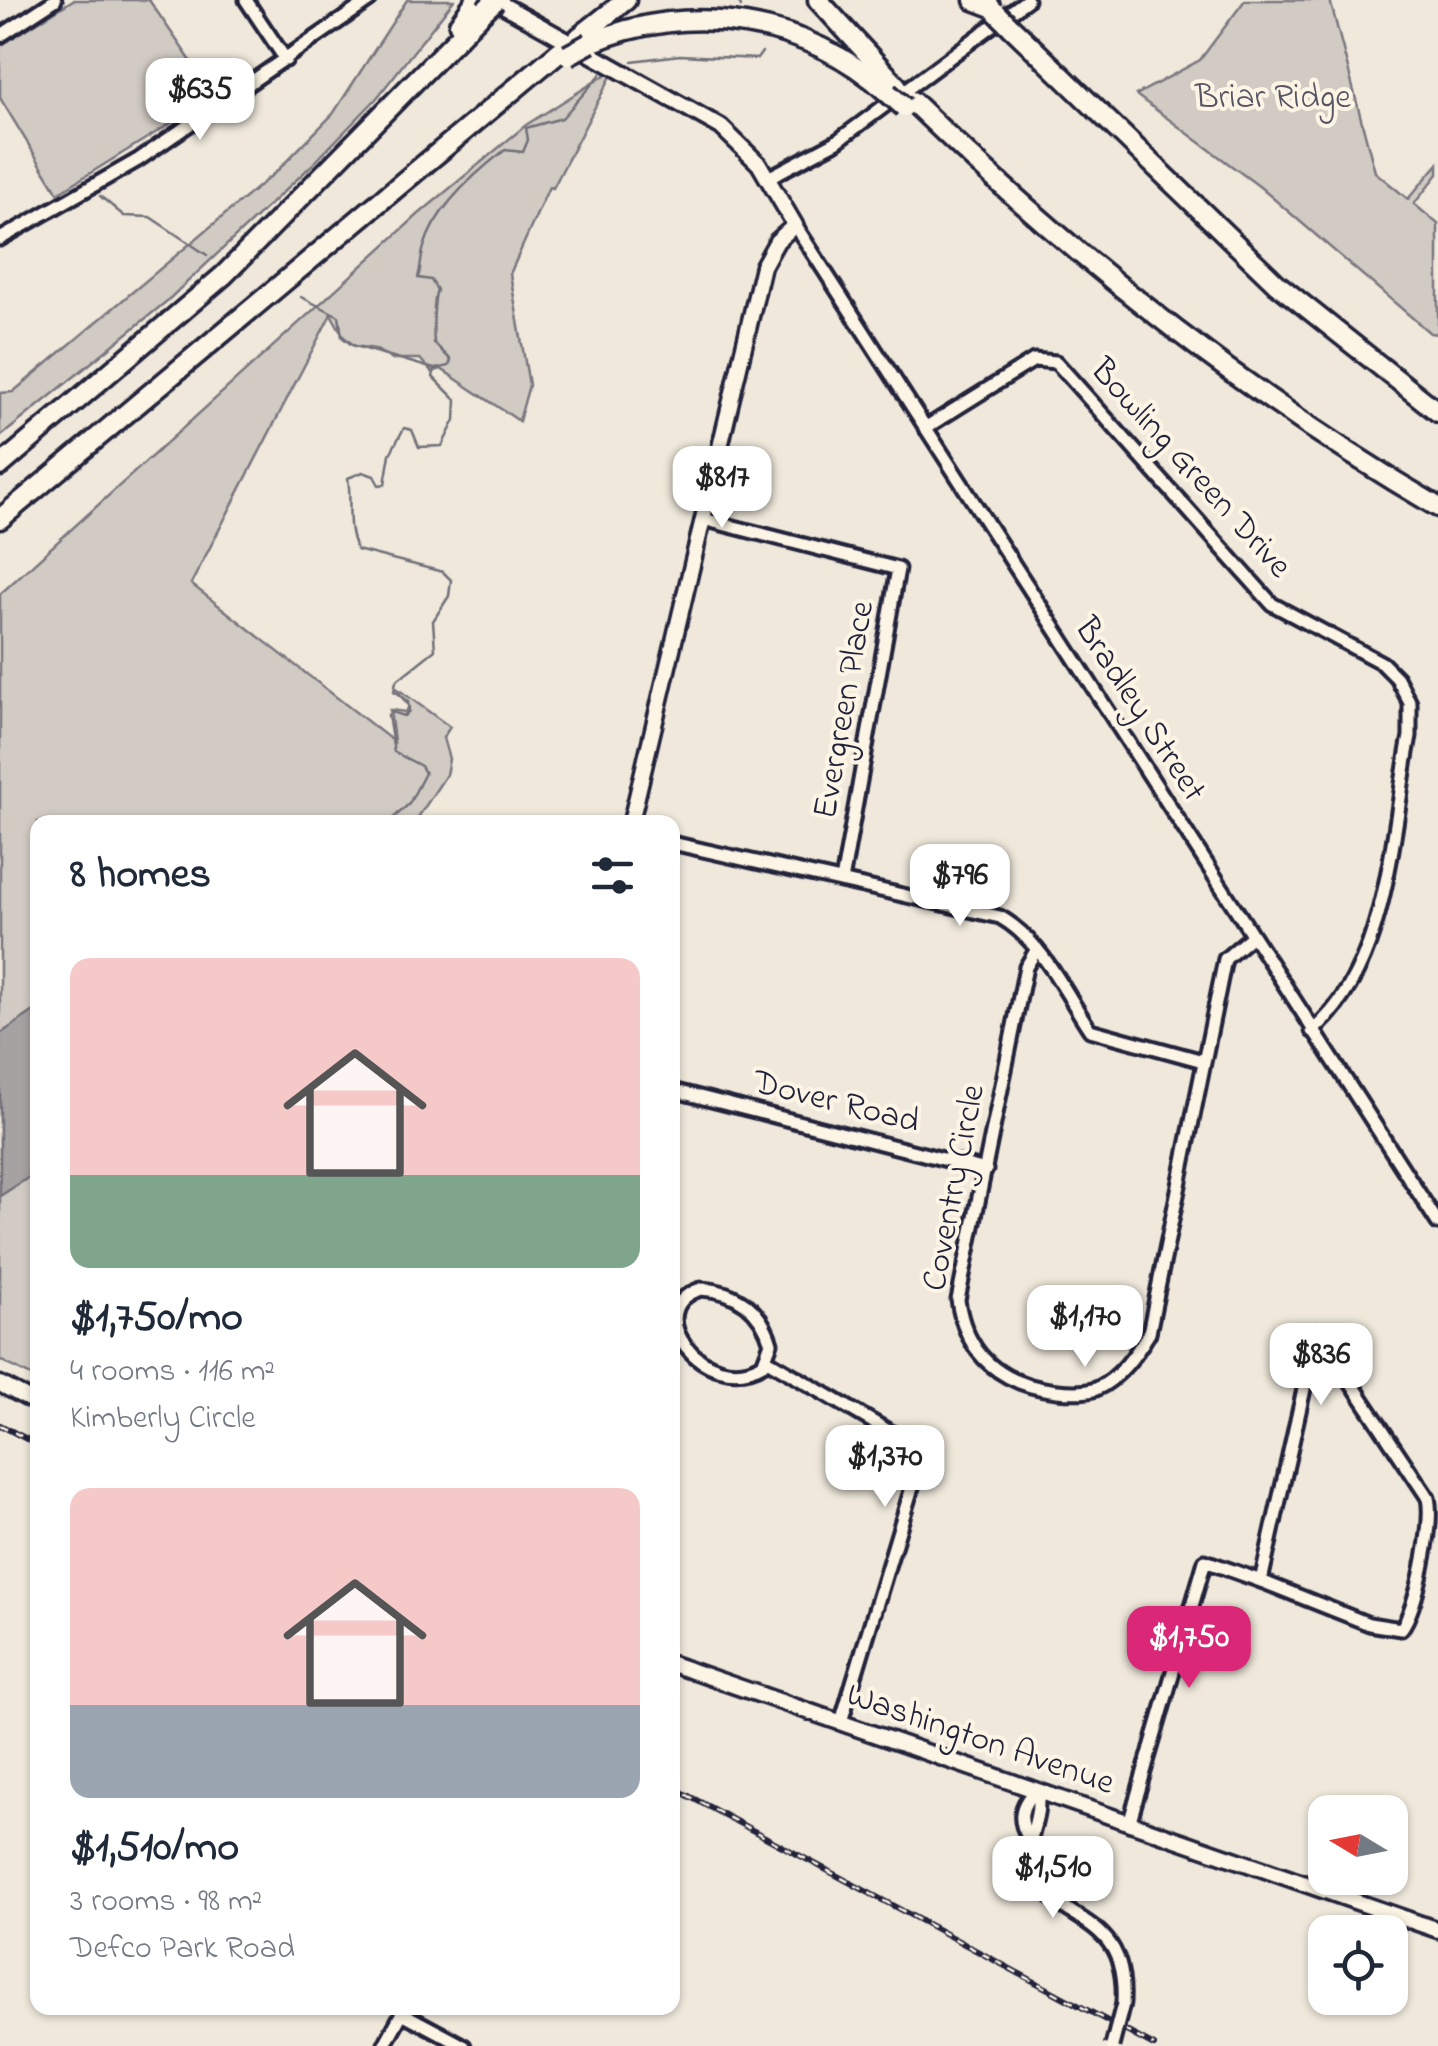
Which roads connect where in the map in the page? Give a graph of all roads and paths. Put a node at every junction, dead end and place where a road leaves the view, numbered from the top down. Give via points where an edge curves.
1 (55, 0) edge
2 (246, 0) edge
3 (370, 0) edge
4 (626, 0) edge
5 (818, 0) edge
6 (1027, 0) edge
7 (485, 3) edge
8 (986, 4) edge
9 (0, 36) edge
10 (584, 40) junction
11 (286, 60) junction
12 (892, 89) junction
13 (768, 178) junction
14 (796, 225) junction
15 (0, 238) edge
16 (1438, 412) edge
17 (925, 428) junction
18 (0, 466) edge
19 (1438, 508) edge
20 (0, 519) edge
21 (702, 519) junction
22 (633, 815) edge
23 (680, 845) edge
24 (842, 881) junction
25 (1252, 936) junction
26 (1037, 948) junction
27 (1312, 1031) junction
28 (1202, 1061) junction
29 (680, 1092) edge
30 (986, 1170) junction
31 (1438, 1223) edge
32 (680, 1303) edge
33 (680, 1336) edge
34 (767, 1360) junction
35 (0, 1384) edge
36 (30, 1400) edge
37 (1261, 1581) junction
38 (680, 1667) edge
39 (841, 1722) junction
40 (1036, 1790) junction
41 (1129, 1824) junction
42 (1438, 1930) edge
43 (401, 2015) edge
44 (406, 2015) edge
45 (384, 2046) edge
46 (464, 2046) edge
47 (1112, 2046) edge

1 - 9 street
2 - 11 street
3 - 11 street
4 - 10 highway
5 - 12 highway
6 - 13 street via 836,142
7 - 13 main road via 710,120 746,148
7 - 18 highway via 224,276
8 - 16 highway, bridge via 1267,275
10 - 12 highway via 671,18 750,20 819,44
10 - 20 highway, bridge via 546,64
11 - 15 street via 138,160
12 - 19 highway via 1191,343
13 - 14 main road
14 - 17 street, Bradley Street
14 - 21 main road via 763,266
17 - 25 street, Bradley Street
17 - 27 street, Bowling Green Drive via 1034,360 1056,362 1272,604 1398,678 1410,703 1410,736 1374,930 1338,1002
21 - 22 main road
21 - 24 street, Evergreen Place via 898,570
23 - 24 street
24 - 26 street via 1000,917
25 - 27 street, Bradley Street
25 - 28 street, Coventry Circle via 1226,960
26 - 28 street via 1090,1030
26 - 30 street, Coventry Circle via 1026,966
27 - 31 street, Bradley Street
28 - 30 street, Coventry Circle via 1149,1333 1118,1373 1095,1390 1011,1382 974,1349 962,1326 960,1287
29 - 30 street, Dover Road
32 - 34 street via 693,1291 712,1289 753,1308 771,1343
33 - 34 street via 704,1364 735,1372
34 - 39 street via 909,1444 920,1461
35 - 36 main road
37 - 37 street via 1274,1523 1317,1331 1428,1498 1430,1522 1410,1614 1401,1629 1392,1630
37 - 41 street via 1205,1560
38 - 39 main road, Washington Avenue
39 - 40 main road, Washington Avenue
40 - 41 main road, Washington Avenue
40 - 47 street, bridge via 1029,1859 1038,1880 1093,1925 1122,1970 1124,2004
41 - 42 main road, Washington Avenue
43 - 45 street
44 - 46 street

